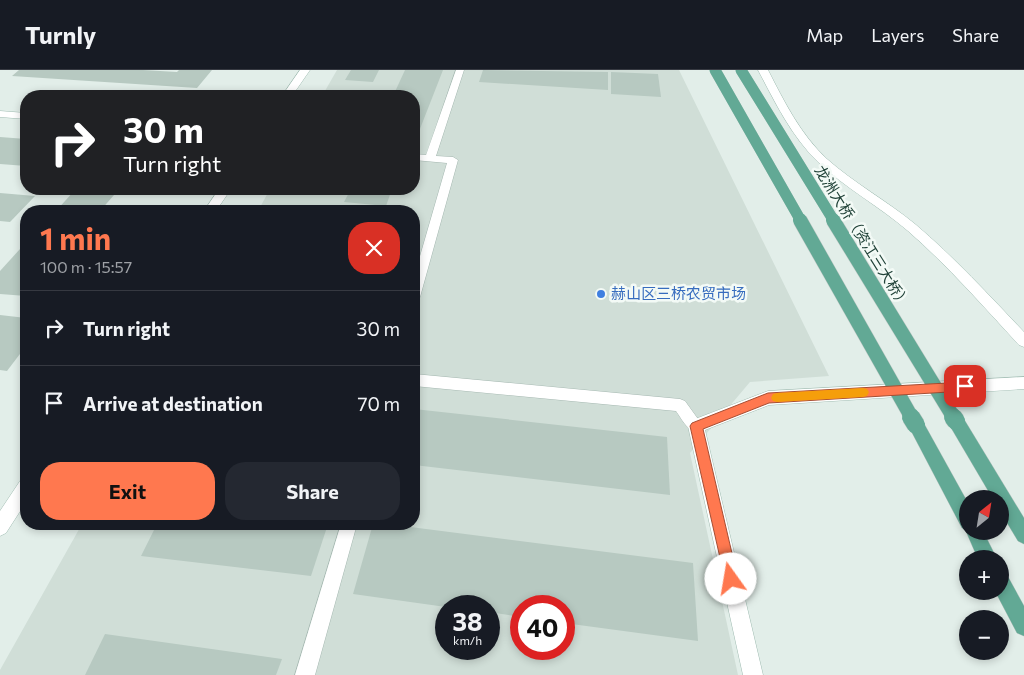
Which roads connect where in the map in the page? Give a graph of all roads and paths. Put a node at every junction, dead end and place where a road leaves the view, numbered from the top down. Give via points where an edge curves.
1 (305, 70) edge
2 (460, 70) edge
3 (715, 70) edge
4 (740, 70) edge
5 (763, 70) edge
6 (292, 90) edge
7 (0, 114) edge
8 (20, 116) edge
9 (420, 157) edge
10 (430, 158) junction
11 (420, 276) edge
12 (1024, 340) edge
13 (420, 381) edge
14 (1024, 383) edge
15 (696, 426) junction
16 (20, 496) edge
17 (959, 505) edge
18 (0, 527) edge
19 (347, 530) edge
20 (1024, 535) edge
21 (1009, 598) edge
22 (1024, 626) edge
23 (305, 675) edge
24 (753, 675) edge

1 - 6 street
2 - 10 lane
3 - 17 main road, bridge
4 - 20 main road, 龙洲大桥（资江三大桥）, bridge
5 - 12 street via 784,110 812,150 894,213 953,265
7 - 8 street
9 - 10 lane
10 - 11 lane via 453,160
13 - 15 lane via 680,405
14 - 15 street via 768,398
15 - 24 street
16 - 18 street
19 - 23 lane
21 - 22 main road

